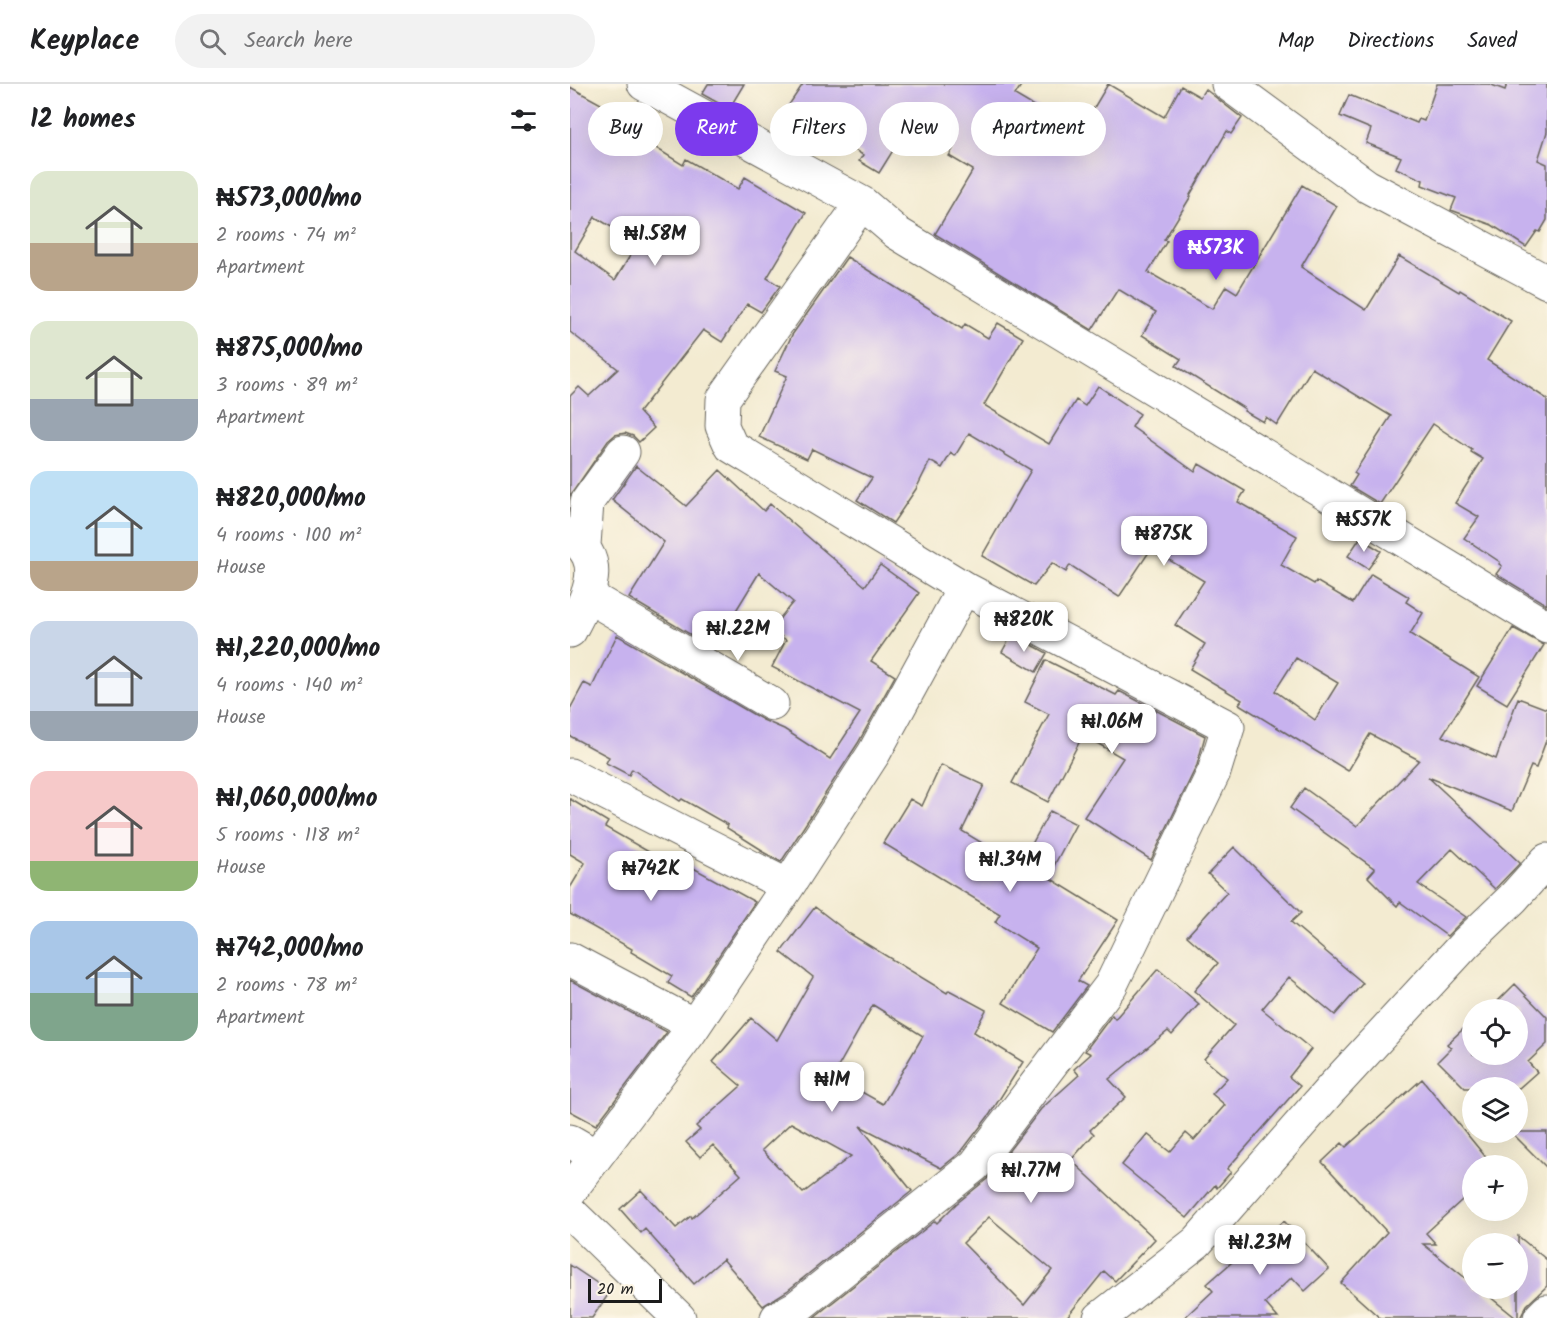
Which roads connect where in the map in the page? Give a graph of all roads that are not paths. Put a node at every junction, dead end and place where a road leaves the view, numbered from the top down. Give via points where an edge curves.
1 (644, 84) edge
2 (1228, 84) edge
3 (862, 203) junction
4 (1547, 282) edge
5 (623, 452) dead end
6 (577, 541) edge
7 (964, 588) junction
8 (588, 596) junction
9 (1547, 627) edge
10 (570, 631) edge
11 (772, 704) dead end
12 (570, 775) edge
13 (1545, 867) edge
14 (788, 885) junction
15 (570, 959) edge
16 (694, 1025) junction
17 (583, 1148) edge
18 (570, 1191) edge
19 (570, 1212) edge
20 (1547, 1311) edge
21 (679, 1318) edge
22 (777, 1318) edge
23 (1100, 1318) edge
24 (1540, 1318) edge

1 - 3 street
2 - 4 street via 1367,186
3 - 7 street via 723,399 722,426 731,446
3 - 9 street via 897,233
5 - 6 street via 587,502
6 - 8 street via 593,573
7 - 14 street via 874,753
7 - 22 street via 1228,727 1214,772 1111,985 975,1165 797,1307
8 - 10 street
8 - 11 street
12 - 14 street
13 - 23 street via 1466,943 1197,1242
14 - 16 street
15 - 16 street
16 - 17 street
17 - 18 street
19 - 21 street
20 - 24 street

